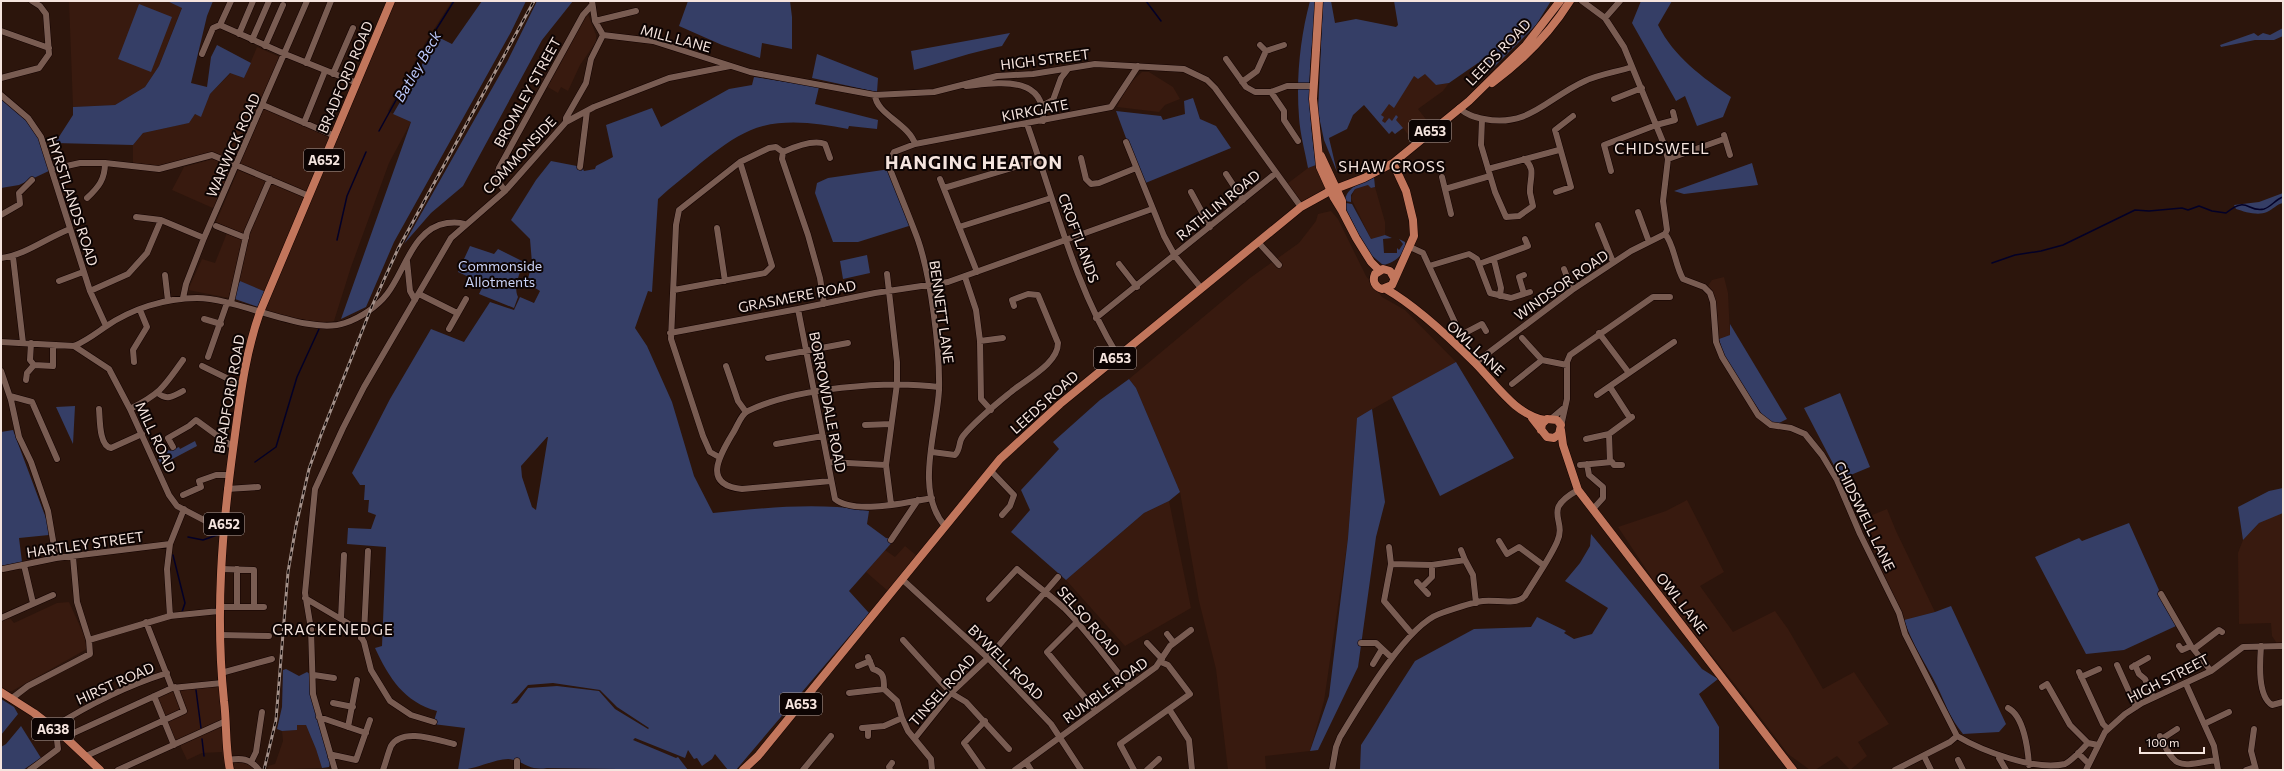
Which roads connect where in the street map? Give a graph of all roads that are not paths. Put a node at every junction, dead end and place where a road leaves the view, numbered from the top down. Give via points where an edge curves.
1 (32, 1) edge
2 (230, 1) edge
3 (253, 1) edge
4 (269, 1) edge
5 (307, 1) edge
6 (331, 1) edge
7 (391, 1) edge
8 (1319, 1) edge
9 (1560, 1) edge
10 (1570, 1) edge
11 (1582, 1) edge
12 (1620, 1) edge
13 (592, 3) edge
14 (283, 5) dead end
15 (636, 11) dead end
16 (1605, 18) junction
17 (595, 21) junction
18 (218, 25) junction
19 (353, 28) dead end
20 (1, 31) edge
21 (238, 34) junction
22 (603, 35) junction
23 (252, 40) junction
24 (1260, 45) dead end
25 (1284, 45) dead end
26 (265, 46) junction
27 (49, 48) junction
28 (1266, 51) junction
29 (202, 54) dead end
30 (285, 54) junction
31 (1226, 59) dead end
32 (306, 63) junction
33 (730, 66) junction
34 (1138, 66) junction
35 (1632, 67) junction
36 (1068, 68) junction
37 (326, 71) junction
38 (333, 74) junction
39 (1, 78) edge
40 (1242, 82) junction
41 (357, 83) junction
42 (1314, 86) junction
43 (951, 88) junction
44 (1642, 88) junction
45 (1271, 92) junction
46 (1, 95) edge
47 (875, 95) junction
48 (1614, 99) dead end
49 (1469, 101) junction
50 (263, 105) junction
51 (1042, 106) junction
52 (1459, 108) junction
53 (587, 111) junction
54 (1673, 112) dead end
55 (1572, 116) dead end
56 (1482, 119) junction
57 (1043, 121) junction
58 (566, 122) junction
59 (304, 123) junction
60 (1027, 124) junction
61 (1656, 125) junction
62 (335, 136) junction
63 (1298, 141) dead end
64 (1126, 142) dead end
65 (915, 144) junction
66 (1559, 150) junction
67 (783, 152) junction
68 (894, 152) joint
69 (1402, 155) junction
70 (1730, 155) dead end
71 (830, 158) dead end
72 (1081, 158) dead end
73 (1524, 159) junction
74 (1668, 159) junction
75 (1039, 160) junction
76 (740, 162) junction
77 (1393, 162) junction
78 (105, 163) junction
79 (237, 166) junction
80 (580, 168) dead end
81 (1136, 168) junction
82 (53, 169) junction
83 (1488, 169) junction
84 (1611, 171) dead end
85 (1276, 173) junction
86 (1398, 173) junction
87 (1226, 174) dead end
88 (1490, 176) junction
89 (1442, 177) dead end
90 (270, 179) junction
91 (940, 179) dead end
92 (32, 180) dead end
93 (1355, 181) junction
94 (944, 188) junction
95 (1333, 189) junction
96 (1445, 189) junction
97 (505, 191) junction
98 (1191, 192) dead end
99 (1556, 192) dead end
100 (309, 196) junction
101 (87, 198) dead end
102 (1051, 198) junction
103 (1243, 200) junction
104 (1342, 201) junction
105 (1301, 207) junction
106 (1152, 209) junction
107 (1342, 211) junction
108 (1638, 212) dead end
109 (1451, 214) dead end
110 (1, 215) edge
111 (136, 217) dead end
112 (161, 220) junction
113 (465, 224) junction
114 (1598, 225) dead end
115 (216, 226) dead end
116 (960, 227) junction
117 (1210, 227) junction
118 (717, 228) dead end
119 (70, 229) junction
120 (1665, 234) junction
121 (204, 238) junction
122 (246, 238) junction
123 (1064, 239) junction
124 (1525, 239) dead end
125 (1258, 242) junction
126 (1649, 242) junction
127 (1410, 247) junction
128 (1175, 256) junction
129 (13, 257) junction
130 (1, 258) edge
131 (1494, 260) junction
132 (407, 261) junction
133 (1613, 262) junction
134 (1119, 264) dead end
135 (1479, 264) junction
136 (1279, 265) dead end
137 (1400, 265) junction
138 (1429, 266) junction
139 (1564, 269) dead end
140 (1380, 271) junction
141 (83, 272) junction
142 (977, 272) junction
143 (165, 274) dead end
144 (887, 274) dead end
145 (1524, 275) dead end
146 (966, 277) junction
147 (59, 281) dead end
148 (725, 281) junction
149 (1390, 284) junction
150 (928, 286) junction
151 (1138, 287) junction
152 (1201, 288) junction
153 (674, 290) junction
154 (1572, 290) junction
155 (90, 291) junction
156 (889, 291) junction
157 (419, 294) junction
158 (1500, 296) junction
159 (1670, 297) dead end
160 (183, 298) junction
161 (466, 299) dead end
162 (415, 300) junction
163 (168, 301) junction
164 (229, 303) junction
165 (824, 304) junction
166 (1014, 306) dead end
167 (798, 309) junction
168 (140, 310) junction
169 (260, 312) junction
170 (457, 313) junction
171 (204, 318) dead end
172 (1096, 318) junction
173 (221, 324) junction
174 (106, 326) junction
175 (449, 329) dead end
176 (1486, 331) dead end
177 (670, 333) junction
178 (1599, 334) junction
179 (1003, 338) dead end
180 (1522, 338) dead end
181 (980, 341) junction
182 (1, 342) edge
183 (1674, 342) dead end
184 (23, 343) junction
185 (31, 343) junction
186 (848, 343) dead end
187 (53, 345) junction
188 (74, 346) junction
189 (807, 351) junction
190 (1118, 356) junction
191 (208, 357) dead end
192 (768, 358) dead end
193 (183, 360) dead end
194 (1542, 360) junction
195 (134, 362) dead end
196 (1475, 363) junction
197 (34, 365) junction
198 (1567, 365) junction
199 (202, 366) dead end
200 (726, 366) dead end
201 (1, 371) edge
202 (1629, 373) junction
203 (26, 380) dead end
204 (897, 384) junction
205 (1512, 384) dead end
206 (241, 385) junction
207 (939, 387) junction
208 (1610, 387) junction
209 (183, 391) dead end
210 (815, 392) junction
211 (158, 393) junction
212 (1597, 395) dead end
213 (10, 396) junction
214 (1565, 407) junction
215 (99, 410) dead end
216 (130, 410) junction
217 (991, 410) junction
218 (746, 412) junction
219 (1532, 418) junction
220 (1549, 419) junction
221 (891, 424) junction
222 (865, 425) dead end
223 (1561, 428) junction
224 (1541, 430) junction
225 (142, 434) junction
226 (1609, 434) junction
227 (823, 436) junction
228 (1555, 437) junction
229 (1586, 439) dead end
230 (776, 444) dead end
231 (1563, 445) junction
232 (173, 447) dead end
233 (233, 448) junction
234 (932, 452) junction
235 (719, 457) junction
236 (57, 459) dead end
237 (828, 462) junction
238 (1610, 462) junction
239 (886, 465) junction
240 (1622, 466) dead end
241 (991, 471) junction
242 (229, 475) junction
243 (831, 481) junction
244 (258, 487) dead end
245 (227, 489) junction
246 (1578, 490) junction
247 (183, 495) dead end
248 (932, 498) junction
249 (918, 500) junction
250 (891, 504) junction
251 (184, 509) junction
252 (1593, 509) junction
253 (1002, 515) dead end
254 (946, 526) junction
255 (223, 530) junction
256 (891, 540) dead end
257 (1499, 541) dead end
258 (170, 544) junction
259 (1389, 547) dead end
260 (368, 550) dead end
261 (1461, 550) dead end
262 (344, 556) dead end
263 (73, 557) junction
264 (56, 558) junction
265 (1465, 560) junction
266 (1392, 564) junction
267 (24, 565) junction
268 (1432, 565) junction
269 (1543, 565) junction
270 (3, 569) dead end
271 (221, 569) junction
272 (237, 570) junction
273 (1058, 577) dead end
274 (903, 580) junction
275 (1046, 590) junction
276 (1428, 594) dead end
277 (2161, 594) dead end
278 (53, 595) dead end
279 (305, 598) junction
280 (989, 599) dead end
281 (33, 603) junction
282 (1476, 603) junction
283 (237, 607) junction
284 (254, 607) junction
285 (264, 607) dead end
286 (219, 609) junction
287 (170, 616) junction
288 (1, 618) edge
289 (341, 618) junction
290 (146, 622) junction
291 (1076, 622) junction
292 (2220, 629) dead end
293 (1191, 630) dead end
294 (1167, 634) dead end
295 (1412, 634) junction
296 (220, 635) junction
297 (269, 636) dead end
298 (361, 638) junction
299 (89, 640) junction
300 (903, 640) dead end
301 (1147, 643) dead end
302 (1174, 643) junction
303 (1361, 643) dead end
304 (2179, 646) dead end
305 (2261, 646) junction
306 (2283, 646) edge
307 (2192, 647) junction
308 (1382, 649) junction
309 (988, 658) junction
310 (1392, 658) junction
311 (2148, 658) dead end
312 (272, 659) dead end
313 (1162, 660) junction
314 (1373, 664) dead end
315 (2117, 665) dead end
316 (858, 666) dead end
317 (2099, 669) dead end
318 (2211, 671) junction
319 (167, 673) junction
320 (221, 673) junction
321 (314, 675) junction
322 (330, 675) dead end
323 (357, 680) dead end
324 (222, 683) junction
325 (2186, 684) junction
326 (1129, 686) junction
327 (2042, 687) dead end
328 (174, 688) junction
329 (884, 689) junction
330 (1, 692) edge
331 (849, 693) dead end
332 (951, 693) junction
333 (154, 696) junction
334 (2153, 697) junction
335 (11, 699) junction
336 (2283, 702) edge
337 (333, 703) dead end
338 (353, 707) junction
339 (2136, 707) junction
340 (1169, 708) junction
341 (2008, 708) dead end
342 (1096, 711) junction
343 (262, 712) dead end
344 (2229, 712) dead end
345 (319, 717) junction
346 (902, 718) junction
347 (163, 720) junction
348 (370, 720) dead end
349 (226, 721) junction
350 (985, 721) junction
351 (434, 722) dead end
352 (2204, 724) junction
353 (348, 727) junction
354 (2177, 728) dead end
355 (2108, 729) junction
356 (54, 730) junction
357 (366, 733) junction
358 (2255, 733) dead end
359 (831, 736) dead end
360 (868, 736) dead end
361 (1957, 736) junction
362 (65, 737) junction
363 (914, 738) junction
364 (1059, 738) junction
365 (2088, 743) junction
366 (454, 744) dead end
367 (174, 745) junction
368 (2098, 745) junction
369 (1009, 749) dead end
370 (2078, 753) junction
371 (86, 756) junction
372 (1924, 756) junction
373 (330, 757) junction
374 (2000, 758) junction
375 (1159, 759) dead end
376 (228, 760) junction
377 (1958, 760) dead end
378 (2216, 760) junction
379 (517, 761) dead end
380 (251, 762) junction
381 (1026, 762) junction
382 (2029, 765) junction
383 (2088, 768) edge
384 (2255, 768) edge
385 (30, 770) edge
386 (100, 770) edge
387 (118, 770) edge
388 (230, 770) edge
389 (259, 770) edge
390 (331, 770) edge
391 (335, 770) edge
392 (383, 770) edge
393 (517, 770) edge
394 (743, 770) edge
395 (803, 770) edge
396 (932, 770) edge
397 (983, 770) edge
398 (1015, 770) edge
399 (1031, 770) edge
400 (1081, 770) edge
401 (1134, 770) edge
402 (1147, 770) edge
403 (1192, 770) edge
404 (1332, 770) edge
405 (1793, 770) edge
406 (1895, 770) edge
407 (1931, 770) edge
408 (1963, 770) edge
409 (2006, 770) edge
410 (2218, 770) edge
411 (2246, 770) edge

1 - 27 street via 46,14
2 - 18 street
3 - 21 street
4 - 23 street
5 - 30 street, WARWICK ROAD
6 - 32 street
7 - 41 main road, BRADFORD ROAD / A652
8 - 42 main road
9 - 49 main road, LEEDS ROAD / A653 via 1526,45
10 - 49 main road, LEEDS ROAD / A653 via 1560,17 1526,55
11 - 16 street, CHIDSWELL LANE
12 - 16 street
13 - 17 street
13 - 97 street, BROMLEY STREET via 499,168 496,176
14 - 26 street
15 - 17 street
16 - 35 street, CHIDSWELL LANE via 1624,47
17 - 22 street
18 - 21 street
18 - 29 street
19 - 38 street
20 - 27 street
21 - 23 street
22 - 33 street, MILL LANE via 653,41
22 - 58 street via 595,47 586,83
23 - 26 street
24 - 28 street
25 - 28 street
26 - 30 street
27 - 39 street via 49,54 39,68
28 - 40 street via 1257,71
30 - 32 street
30 - 50 street, WARWICK ROAD
31 - 40 street
32 - 37 street
33 - 47 street, HIGH STREET
33 - 53 street, COMMONSIDE via 669,78
34 - 36 street, HIGH STREET via 1095,64
34 - 57 street, KIRKGATE via 1111,107
34 - 85 street, HIGH STREET via 1184,69 1207,80
35 - 44 street, CHIDSWELL LANE
35 - 56 street via 1587,80 1517,120 1498,122
36 - 43 street, HIGH STREET via 997,76
36 - 51 street via 1061,78 1053,100
37 - 38 street
37 - 59 street
38 - 41 street
40 - 45 street via 1255,92
41 - 62 main road, BRADFORD ROAD / A652
42 - 45 street via 1287,86
42 - 95 main road via 1317,144
43 - 47 street, HIGH STREET via 917,94
43 - 51 street via 1018,84 1033,90
44 - 48 street
44 - 61 street, CHIDSWELL LANE
45 - 63 street via 1284,111 1284,120
46 - 82 street, HYRSTLANDS ROAD via 35,126
47 - 65 street via 875,101 907,130
49 - 52 main road, LEEDS ROAD / A653
50 - 59 street
50 - 79 street, WARWICK ROAD
51 - 57 street
52 - 56 street via 1466,114
52 - 69 main road, LEEDS ROAD / A653
53 - 58 street, COMMONSIDE
53 - 80 street
54 - 61 street via 1677,121
55 - 66 street via 1555,130
56 - 83 street via 1481,145
57 - 60 street, KIRKGATE
58 - 97 street, COMMONSIDE
59 - 62 street
60 - 65 street, KIRKGATE
60 - 75 street, CROFTLANDS
61 - 74 street, CHIDSWELL LANE
61 - 84 street via 1604,145
62 - 100 main road, BRADFORD ROAD / A652
64 - 81 street
65 - 68 street, KIRKGATE
66 - 73 street
66 - 99 street via 1571,186
67 - 71 street via 800,145 820,142 825,144
67 - 76 street via 776,147 769,148
67 - 165 street via 782,159 820,278
68 - 150 street, BENNETT LANE via 890,160 890,169 918,241
69 - 77 main road, LEEDS ROAD / A653
69 - 86 main road via 1398,163
70 - 74 street via 1724,137
72 - 81 street via 1086,179 1091,184
73 - 83 street
73 - 88 street via 1529,163 1533,174 1530,192 1533,206 1519,216 1506,217
74 - 120 street, CHIDSWELL LANE via 1664,194 1668,230
75 - 94 street
75 - 102 street, CROFTLANDS
76 - 148 street via 772,266 765,273
76 - 153 street via 680,210 676,225
77 - 86 main road
77 - 93 main road, LEEDS ROAD / A653
78 - 79 street via 159,170 212,155
78 - 82 street via 80,163
78 - 101 street via 103,180
79 - 90 street
79 - 121 street, WARWICK ROAD
81 - 106 street
82 - 119 street, HYRSTLANDS ROAD
83 - 88 street
85 - 103 street, RATHLIN ROAD
85 - 105 street, HIGH STREET
86 - 127 main road via 1406,191 1413,220 1414,236
87 - 103 street
88 - 96 street
89 - 96 street
90 - 100 street
90 - 122 street
91 - 94 street
92 - 110 street via 19,193 20,204
93 - 95 main road, LEEDS ROAD / A653
93 - 104 main road
94 - 116 street
95 - 104 main road
95 - 105 main road, LEEDS ROAD / A653
95 - 107 main road
96 - 109 street
97 - 113 street, COMMONSIDE
98 - 117 street
100 - 169 main road, BRADFORD ROAD / A652
102 - 116 street
102 - 123 street, CROFTLANDS
103 - 117 street, RATHLIN ROAD
104 - 107 main road
105 - 125 main road, LEEDS ROAD / A653
106 - 123 street, GRASMERE ROAD
106 - 128 street
107 - 140 main road via 1356,238
108 - 126 street
111 - 112 street
112 - 121 street
112 - 155 street via 147,253 128,274
113 - 132 street via 459,222 436,225 419,240
113 - 157 street, COMMONSIDE via 449,242
114 - 133 street
115 - 122 street
116 - 142 street
117 - 128 street, RATHLIN ROAD
118 - 148 street
119 - 129 street
119 - 141 street, HYRSTLANDS ROAD
120 - 126 street, WINDSOR ROAD
120 - 361 street, CHIDSWELL LANE via 1683,279 1704,287 1710,293 1718,347 1758,415 1771,425 1791,428 1805,434 1837,480 1899,613 1905,634
121 - 160 street, WARWICK ROAD
122 - 164 street
123 - 142 street, GRASMERE ROAD
123 - 172 street, CROFTLANDS
124 - 131 street via 1528,246
125 - 136 street
125 - 152 main road, LEEDS ROAD / A653
126 - 133 street, WINDSOR ROAD
127 - 137 main road
127 - 138 street, OWL LANE via 1423,253
128 - 151 street, RATHLIN ROAD
128 - 152 street
129 - 130 street
129 - 184 street
131 - 135 street
131 - 158 street via 1501,288
132 - 162 street via 410,291
132 - 169 street via 387,294 358,318 343,324 325,326
133 - 154 street, WINDSOR ROAD
134 - 151 street
135 - 138 street via 1474,256 1467,254
135 - 158 street via 1488,290
137 - 140 main road
137 - 149 main road
138 - 176 street, OWL LANE via 1462,338 1482,324
139 - 154 street
140 - 149 main road
140 - 149 main road via 1374,282 1376,286
141 - 147 street
141 - 155 street, HYRSTLANDS ROAD
142 - 146 street, GRASMERE ROAD
143 - 163 street
144 - 156 street
145 - 158 street via 1519,277 1527,293 1511,298
146 - 150 street, GRASMERE ROAD
146 - 181 street via 976,310
148 - 153 street
149 - 196 main road, OWL LANE via 1401,298
150 - 156 street, GRASMERE ROAD
150 - 207 street, BENNETT LANE via 938,345
151 - 172 street, RATHLIN ROAD
152 - 190 main road, LEEDS ROAD / A653
153 - 177 street
154 - 196 street, WINDSOR ROAD
155 - 174 street, HYRSTLANDS ROAD
156 - 165 street, GRASMERE ROAD
156 - 204 street
157 - 162 street, COMMONSIDE
157 - 170 street
159 - 178 street via 1653,297
160 - 163 street
160 - 164 street via 202,298
161 - 170 street
162 - 279 street, COMMONSIDE via 342,428 315,489
163 - 168 street
164 - 169 street
164 - 173 street
165 - 167 street, GRASMERE ROAD
166 - 217 street via 1012,300 1028,294 1038,295 1058,343 1058,350 1049,362
167 - 177 street, GRASMERE ROAD
167 - 189 street, BORROWDALE ROAD
168 - 174 street
168 - 195 street via 147,327 133,350
169 - 206 main road, BRADFORD ROAD / A652
170 - 175 street
171 - 173 street
172 - 190 street, CROFTLANDS
173 - 191 street
174 - 188 street
177 - 235 street via 703,436 710,452
178 - 198 street via 1570,355
178 - 202 street
179 - 181 street
180 - 194 street
181 - 217 street via 981,398
182 - 184 street
183 - 202 street
184 - 185 street
185 - 187 street
185 - 197 street via 30,360
186 - 189 street
187 - 188 street
187 - 197 street via 53,366
188 - 216 street, MILL ROAD via 109,369
189 - 192 street
189 - 210 street, BORROWDALE ROAD
190 - 241 main road, LEEDS ROAD / A653 via 1060,404 1000,459
193 - 211 street
194 - 198 street
194 - 205 street
196 - 219 main road, OWL LANE
197 - 203 street via 27,373
198 - 214 street
199 - 206 street
200 - 218 street via 738,401
201 - 213 street
202 - 208 street
204 - 207 street
204 - 210 street
204 - 221 street
206 - 233 main road, BRADFORD ROAD / A652
207 - 234 street, BENNETT LANE
208 - 212 street
208 - 226 street via 1631,418
209 - 211 street via 172,397 162,397
210 - 218 street via 784,398
210 - 227 street, BORROWDALE ROAD
211 - 216 street
213 - 236 street via 32,402
213 - 264 street via 19,437 31,462 48,511
214 - 220 street
214 - 223 street
215 - 225 street via 105,445 111,448
216 - 225 street, MILL ROAD
217 - 234 street via 963,436 959,451 955,454
218 - 235 street
219 - 220 main road
219 - 224 main road, OWL LANE
220 - 223 main road via 1557,420
220 - 224 main road via 1542,424
221 - 222 street
221 - 239 street
223 - 228 main road
223 - 231 main road, OWL LANE
224 - 228 main road, OWL LANE via 1547,437
225 - 251 street, MILL ROAD via 169,495 177,506
226 - 229 street
226 - 238 street
227 - 230 street
227 - 237 street, BORROWDALE ROAD
228 - 231 main road, OWL LANE
231 - 246 main road, OWL LANE
232 - 233 street via 168,438 196,420
233 - 242 main road, BRADFORD ROAD / A652
234 - 248 street, BENNETT LANE via 929,479
235 - 243 street via 716,466 718,476 722,483 731,488
237 - 239 street
237 - 243 street, BORROWDALE ROAD
238 - 240 street
238 - 252 street via 1583,465 1589,475 1603,487 1603,498
239 - 250 street
241 - 253 street via 1014,495 1010,506
241 - 254 main road, LEEDS ROAD / A653
242 - 245 main road, BRADFORD ROAD / A652
242 - 247 street via 216,475 199,480 201,486
243 - 250 street, BORROWDALE ROAD via 835,500 841,504
244 - 245 street
245 - 255 main road, BRADFORD ROAD / A652
246 - 252 main road, OWL LANE
246 - 269 street via 1566,497 1559,506 1559,538
248 - 249 street
248 - 254 street, BENNETT LANE via 939,519
249 - 250 street
249 - 256 street
251 - 255 street, MILL ROAD
251 - 258 street
252 - 405 main road, OWL LANE
254 - 274 main road, LEEDS ROAD / A653
255 - 271 main road, BRADFORD ROAD / A652
257 - 269 street via 1507,554 1519,547
258 - 263 street, HARTLEY STREET
258 - 287 street via 167,569
259 - 266 street
260 - 298 street via 364,633
261 - 265 street
262 - 289 street
263 - 264 street, HARTLEY STREET
263 - 299 street via 77,602
264 - 267 street, HARTLEY STREET
265 - 268 street
265 - 282 street via 1473,575
266 - 268 street
266 - 295 street via 1384,601
267 - 270 street, HARTLEY STREET
267 - 281 street
268 - 276 street via 1432,577 1420,584
269 - 282 street via 1521,600
271 - 272 street
271 - 286 main road, BRADFORD ROAD / A652
272 - 283 street
272 - 284 street via 254,570
273 - 275 street, TINSEL ROAD
274 - 309 street, BYWELL ROAD
274 - 394 main road, LEEDS ROAD / A653 via 758,756
275 - 280 street, SELSO ROAD via 1040,589 1017,569
275 - 291 street, SELSO ROAD
275 - 309 street, TINSEL ROAD
277 - 307 street
278 - 281 street
279 - 289 street
279 - 321 street, COMMONSIDE via 311,629
281 - 288 street
282 - 295 street via 1438,615
283 - 284 street
283 - 286 street
284 - 285 street
286 - 287 street
286 - 296 main road, BRADFORD ROAD / A652
287 - 290 street
289 - 298 street via 356,628
290 - 299 street
290 - 319 street
291 - 326 street, SELSO ROAD
291 - 342 street via 1047,652
292 - 307 street
293 - 302 street, RUMBLE ROAD
294 - 302 street
295 - 310 street
296 - 297 street
296 - 320 main road, BRADFORD ROAD / A652
298 - 351 street via 371,670 390,701 411,715
299 - 335 street via 90,654 28,686
300 - 332 street
301 - 313 street, RUMBLE ROAD
302 - 313 street, RUMBLE ROAD via 1163,654
303 - 308 street via 1376,643
304 - 307 street via 2182,650
305 - 306 street, HIGH STREET
305 - 318 street, HIGH STREET via 2243,647
305 - 336 street via 2260,676 2265,697 2272,705
307 - 318 street
308 - 310 street
308 - 314 street
309 - 332 street, TINSEL ROAD
309 - 364 street, BYWELL ROAD via 1050,724
310 - 404 street via 1340,737
311 - 334 street via 2134,666 2145,679
312 - 320 street
313 - 326 street, RUMBLE ROAD
313 - 340 street via 1190,694
315 - 339 street
316 - 329 street via 869,659 873,669 880,671 884,678
317 - 355 street via 2080,675 2103,724
318 - 325 street, HIGH STREET
319 - 328 street
319 - 356 street, HIRST ROAD via 142,681 84,708
320 - 324 main road, BRADFORD ROAD / A652
321 - 322 street
321 - 345 street, COMMONSIDE via 314,694
323 - 338 street
324 - 328 street
324 - 349 main road, BRADFORD ROAD / A652
325 - 334 street, HIGH STREET
325 - 352 street
326 - 342 street, RUMBLE ROAD
327 - 365 street via 2047,684 2070,725
328 - 333 street
328 - 347 street via 184,711
329 - 331 street
329 - 346 street via 897,701
330 - 335 main road, A638
332 - 350 street via 966,702
332 - 363 street, TINSEL ROAD
333 - 347 street
333 - 362 street
334 - 339 street, HIGH STREET
335 - 356 main road, A638 via 34,713
337 - 338 street
338 - 353 street
339 - 355 street, HIGH STREET
340 - 401 street via 1120,744
340 - 403 street via 1189,740
341 - 382 street via 2014,712 2026,738
342 - 364 street, RUMBLE ROAD
343 - 380 street via 256,752
344 - 352 street
345 - 353 street
345 - 373 street, COMMONSIDE
346 - 360 street via 884,726 865,728
346 - 363 street
347 - 367 street
347 - 371 street
348 - 357 street
349 - 367 street
349 - 376 main road, BRADFORD ROAD / A652
350 - 369 street
350 - 397 street via 964,742
352 - 378 street via 2214,746
353 - 357 street
354 - 378 street via 2160,739 2176,763 2187,765
355 - 368 street, HIGH STREET
356 - 362 main road, A638
356 - 385 street via 58,749
357 - 373 street via 356,760 334,755
358 - 384 street via 2251,751
359 - 395 street
361 - 372 street
361 - 374 street
362 - 371 main road, A638
363 - 396 street via 931,759
364 - 381 street, RUMBLE ROAD
364 - 400 street, BYWELL ROAD
365 - 368 street
365 - 370 street
366 - 392 street via 406,736 396,740
367 - 387 street
368 - 383 street, HIGH STREET
370 - 382 street via 2059,766
370 - 383 street
371 - 386 main road, A638
372 - 406 street
372 - 407 street
373 - 391 street, COMMONSIDE
374 - 382 street
374 - 409 street
375 - 402 street
376 - 380 street via 241,758
376 - 388 main road, BRADFORD ROAD / A652
377 - 408 street
378 - 410 street
379 - 393 street
380 - 389 street
381 - 398 street, RUMBLE ROAD
381 - 399 street
384 - 411 street
390 - 391 street

